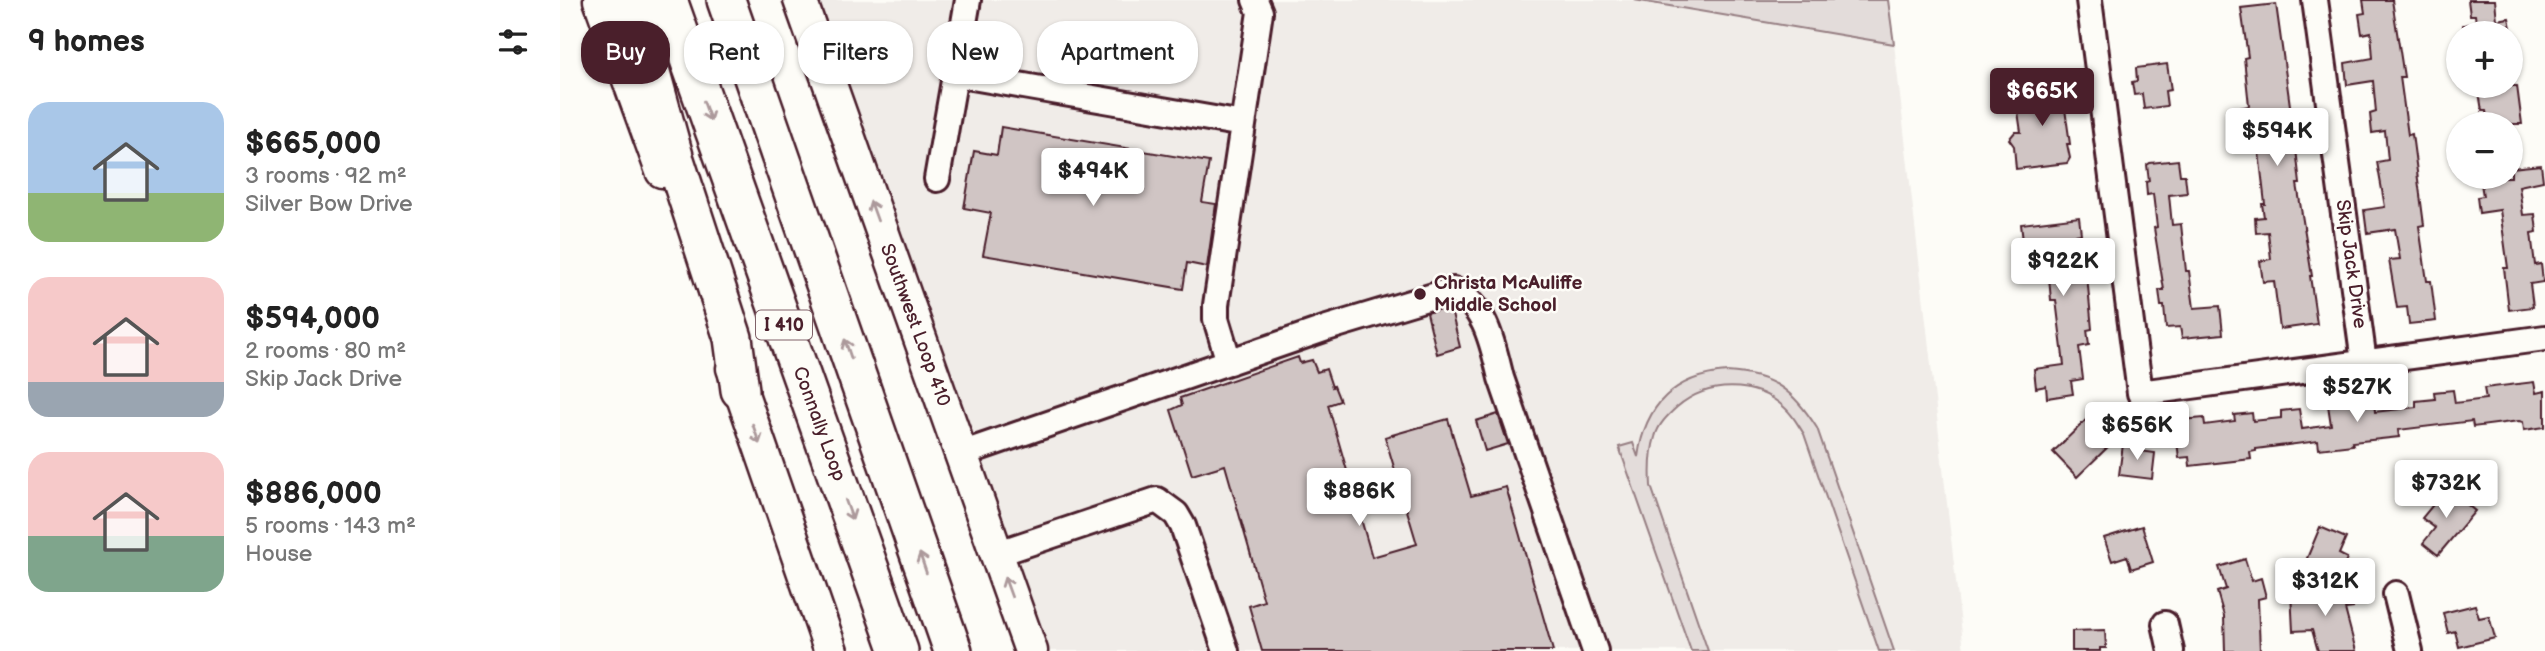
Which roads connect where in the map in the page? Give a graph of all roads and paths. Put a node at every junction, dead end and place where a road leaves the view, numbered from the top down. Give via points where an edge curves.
1 (600, 0) edge
2 (631, 0) edge
3 (668, 0) edge
4 (726, 0) edge
5 (800, 0) edge
6 (968, 0) edge
7 (1255, 0) edge
8 (2089, 0) edge
9 (2315, 0) edge
10 (965, 21) edge
11 (954, 84) edge
12 (1013, 84) edge
13 (1243, 124) junction
14 (937, 179) dead end
15 (2545, 338) edge
16 (1229, 362) junction
17 (2364, 362) junction
18 (740, 390) junction
19 (961, 454) junction
20 (996, 554) junction
21 (2396, 594) dead end
22 (2165, 624) dead end
23 (831, 651) edge
24 (899, 651) edge
25 (953, 651) edge
26 (1031, 651) edge
27 (1226, 651) edge
28 (1595, 651) edge
29 (2171, 651) edge
30 (2410, 651) edge

1 - 18 main road
2 - 18 highway via 675,160 733,338
3 -> 24 highway, Connally Loop / I 410
25 -> 4 highway, I 410
19 -> 5 main road, Southwest Loop 410
6 - 10 street
7 - 13 street via 1260,12
8 - 17 street via 2140,393
9 - 17 street, Skip Jack Drive
11 - 14 street
12 - 13 street
13 - 16 street via 1216,305
15 - 17 street
16 - 19 street
16 - 28 street via 1453,290 1475,305 1492,342
18 -> 23 main road
19 - 20 main road, Southwest Loop 410
26 -> 20 main road, Southwest Loop 410
20 - 27 street via 1157,500 1176,514 1182,526
21 - 30 street
22 - 29 street

